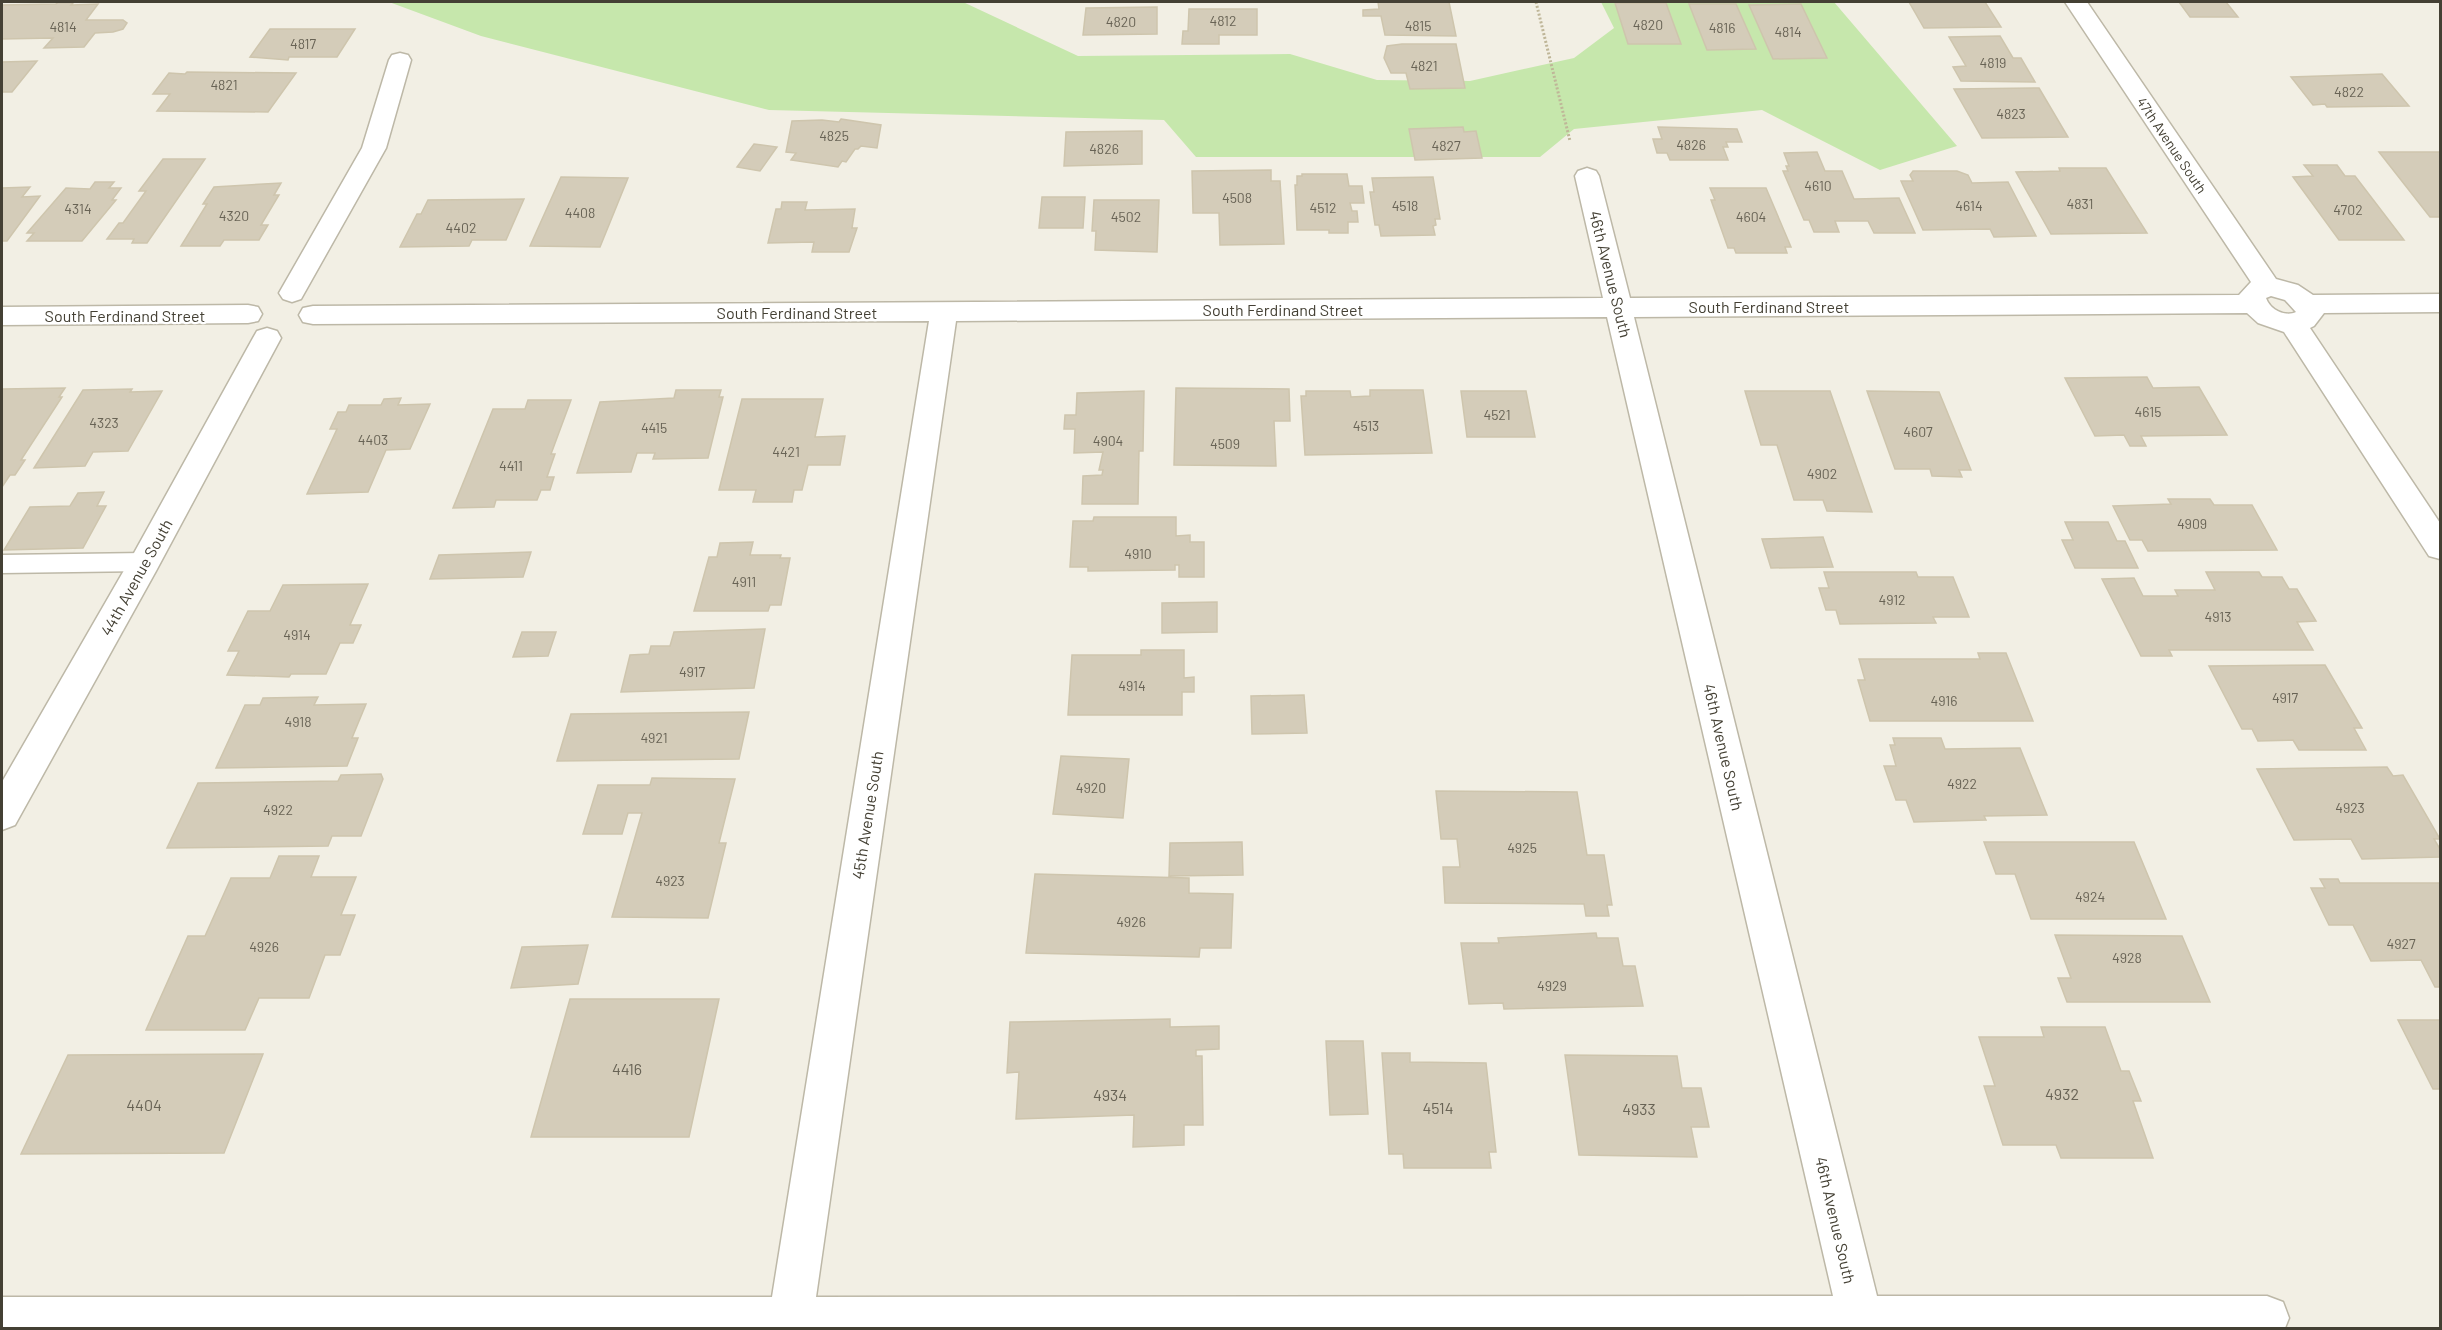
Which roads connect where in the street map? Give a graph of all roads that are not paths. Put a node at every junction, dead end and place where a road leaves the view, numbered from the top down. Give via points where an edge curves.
1 (2076, 2) edge
2 (400, 60) dead end
3 (1580, 163) road end
4 (291, 293) junction
5 (2261, 296) junction
6 (2440, 303) edge
7 (1620, 307) junction
8 (944, 311) junction
9 (248, 314) junction
10 (2299, 314) junction
11 (313, 315) junction
12 (2, 316) edge
13 (267, 338) junction
14 (2440, 547) edge
15 (146, 562) junction
16 (2, 564) edge
17 (2, 814) edge
18 (791, 1318) junction
19 (1860, 1318) junction
20 (2267, 1318) dead end
21 (2, 1319) edge
22 (285, 1323) edge
23 (1166, 1323) edge
24 (2160, 1323) edge

1 - 5 street, 47th Avenue South
2 - 4 street via 374,148
3 - 7 street, 46th Avenue South
4 - 9 street via 267,299
4 - 11 street via 310,298 315,304
5 - 7 street, South Ferdinand Street
5 - 10 street via 2268,317
6 - 10 street
7 - 8 street, South Ferdinand Street
7 - 19 street, 46th Avenue South
8 - 11 street, South Ferdinand Street
8 - 18 street, 45th Avenue South
9 - 12 street, South Ferdinand Street
9 - 13 street via 246,331 251,336
10 - 14 street
11 - 13 street via 292,333
13 - 15 street, 44th Avenue South
15 - 16 lane
15 - 17 street, 44th Avenue South
18 - 22 street
18 - 23 street
19 - 23 street
19 - 24 street
20 - 24 street
21 - 22 street

